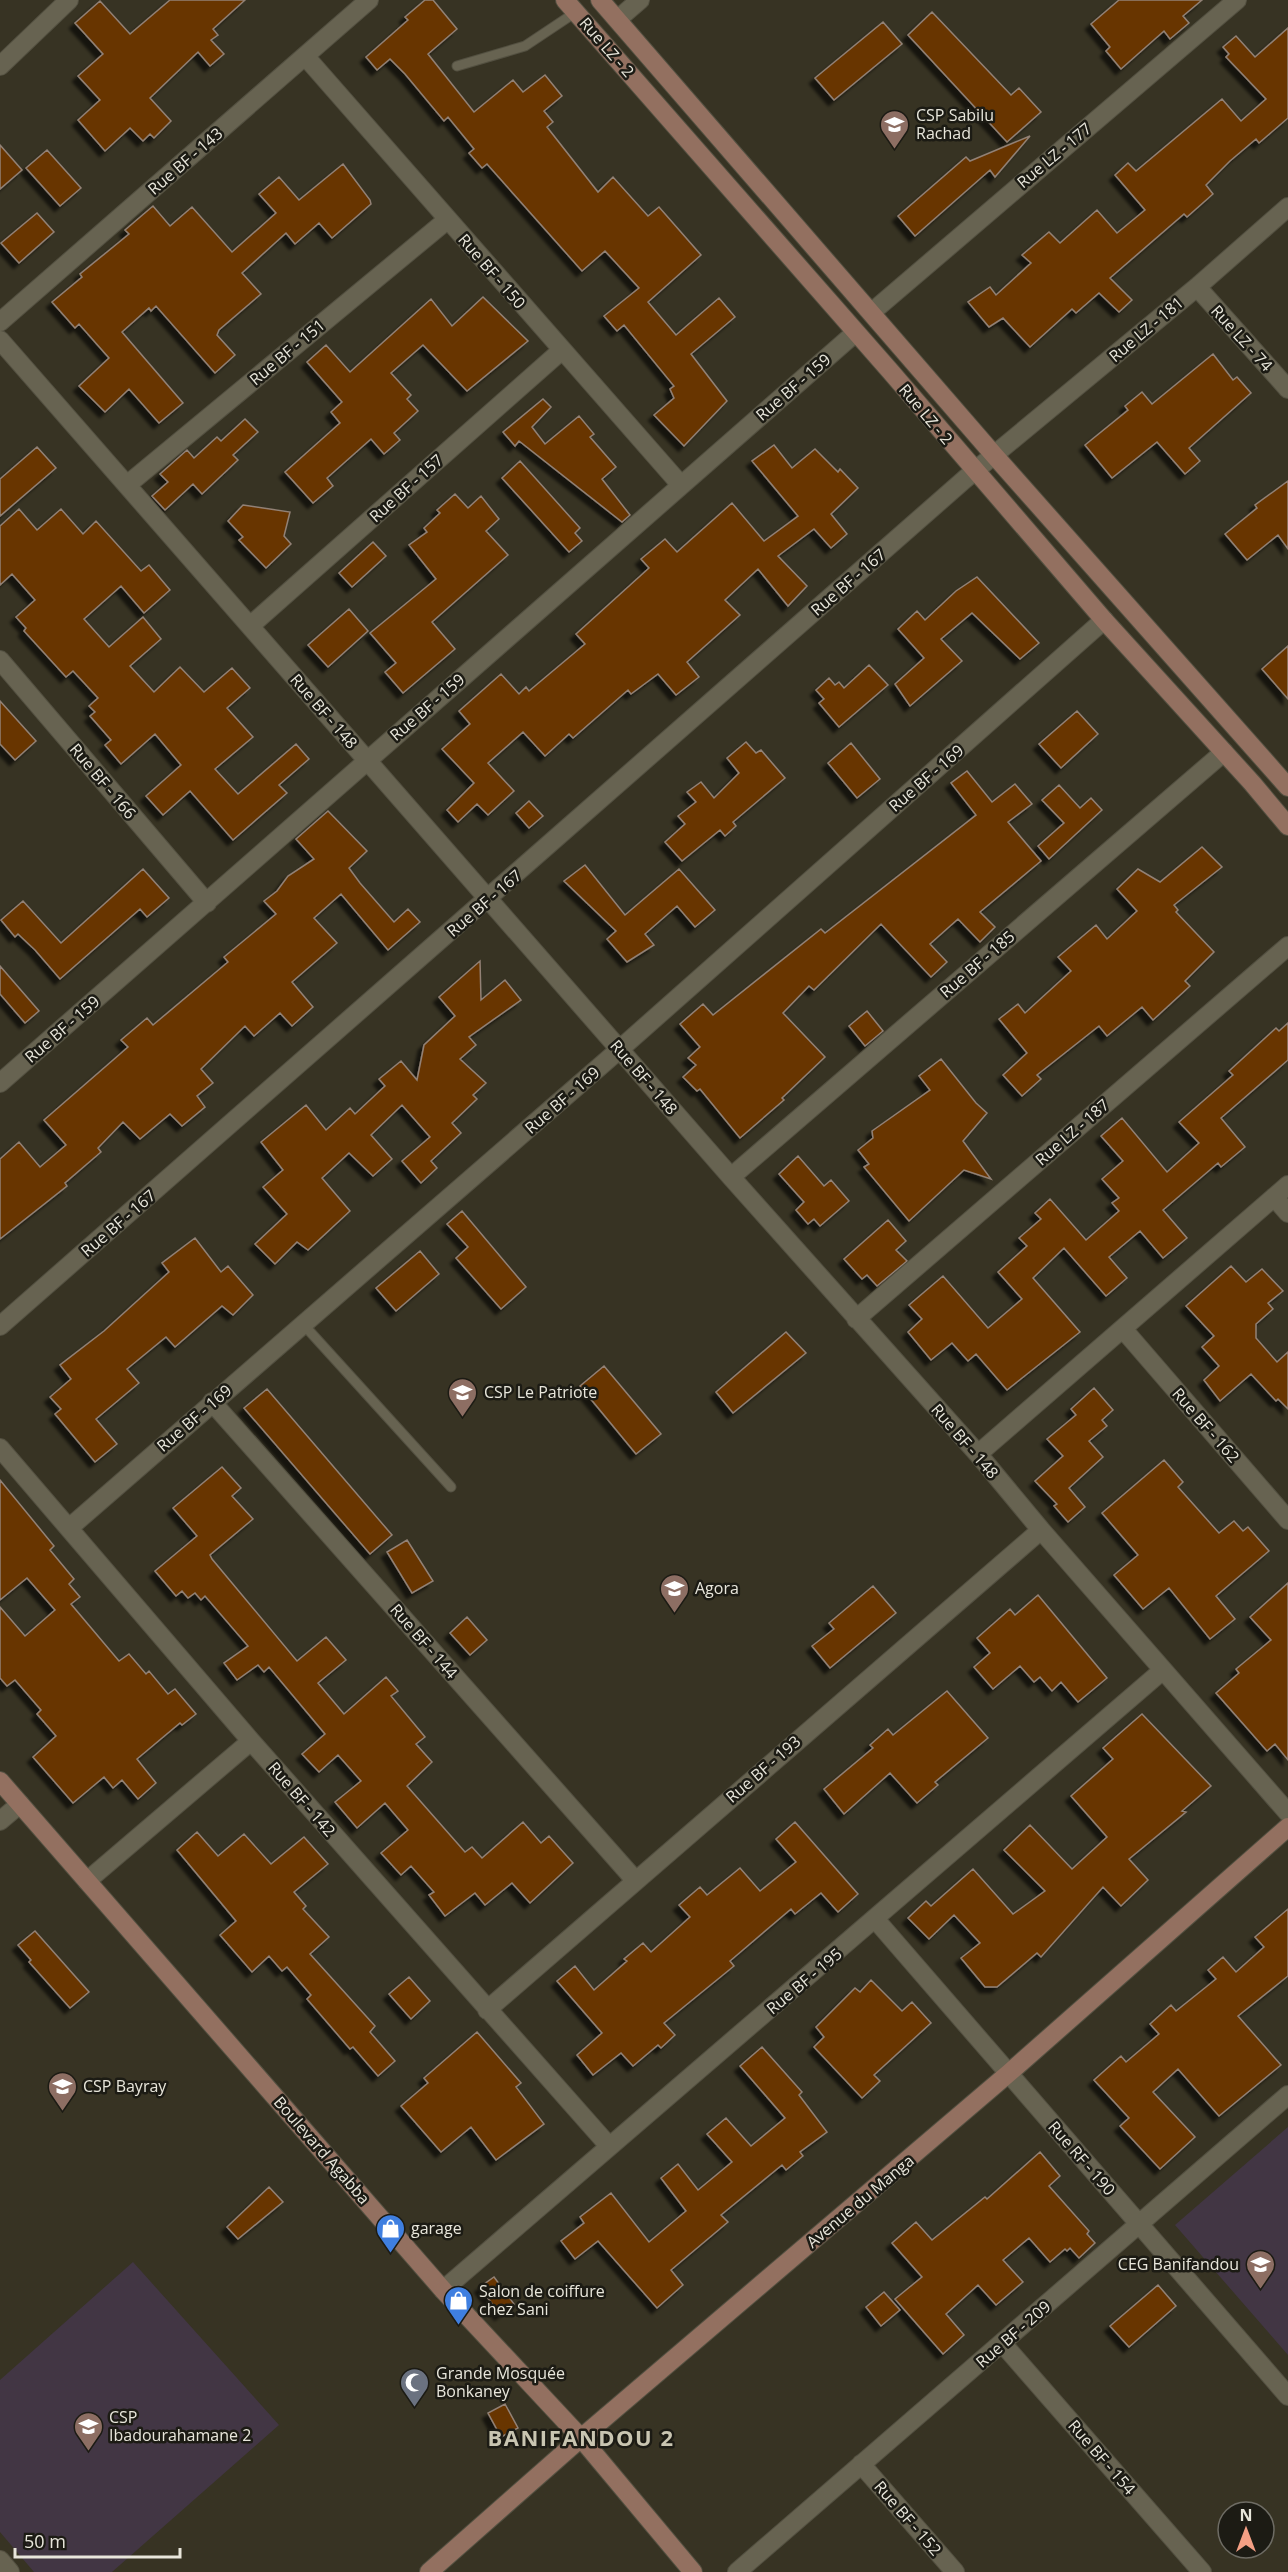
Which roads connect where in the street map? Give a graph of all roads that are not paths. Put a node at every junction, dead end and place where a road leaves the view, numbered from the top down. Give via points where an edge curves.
1 (69, 0) edge
2 (369, 0) edge
3 (600, 0) edge
4 (640, 0) edge
5 (1237, 0) edge
6 (571, 6) edge
7 (618, 19) junction
8 (305, 56) junction
9 (2, 61) edge
10 (458, 66) dead end
11 (1288, 207) edge
12 (447, 220) junction
13 (1197, 287) junction
14 (872, 312) junction
15 (0, 322) edge
16 (855, 333) junction
17 (0, 340) edge
18 (562, 350) junction
19 (1288, 389) edge
20 (998, 452) junction
21 (970, 475) junction
22 (680, 484) junction
23 (127, 485) junction
24 (1104, 620) junction
25 (250, 626) junction
26 (0, 660) edge
27 (1224, 752) junction
28 (367, 760) junction
29 (1288, 787) edge
30 (1288, 826) edge
31 (489, 899) junction
32 (207, 903) junction
33 (1288, 946) edge
34 (620, 1049) junction
35 (0, 1083) edge
36 (731, 1177) junction
37 (1281, 1191) edge
38 (1288, 1213) edge
39 (856, 1318) junction
40 (303, 1324) junction
41 (0, 1326) edge
42 (1123, 1329) junction
43 (212, 1402) junction
44 (0, 1448) edge
45 (978, 1454) junction
46 (451, 1487) dead end
47 (1288, 1520) edge
48 (69, 1528) junction
49 (1041, 1530) junction
50 (1163, 1670) junction
51 (251, 1741) junction
52 (0, 1781) edge
53 (20, 1804) junction
54 (1288, 1813) edge
55 (0, 1821) edge
56 (1288, 1827) edge
57 (635, 1880) junction
58 (87, 1881) junction
59 (876, 1920) junction
60 (487, 2010) junction
61 (1009, 2073) junction
62 (1288, 2095) edge
63 (609, 2146) junction
64 (1139, 2224) junction
65 (443, 2290) junction
66 (1002, 2343) junction
67 (1288, 2396) edge
68 (581, 2438) junction
69 (861, 2464) junction
70 (0, 2560) edge
71 (10, 2572) edge
72 (429, 2572) edge
73 (693, 2572) edge
74 (737, 2572) edge
75 (955, 2572) edge
76 (1202, 2572) edge

1 - 9 street
2 - 8 street, Rue BF - 143
3 - 7 main road, Rue LZ - 2
4 - 7 street
5 - 14 street, Rue LZ - 177
6 - 10 lane via 525,46
6 - 16 main road, Rue LZ - 2
7 - 14 main road, Rue LZ - 2
8 - 12 street, Rue BF - 150
8 - 15 street, Rue BF - 143
11 - 13 street, Rue LZ - 181
12 - 18 street, Rue BF - 150
12 - 23 street, Rue BF - 151
13 - 19 street, Rue LZ - 74
13 - 20 street, Rue LZ - 181
14 - 20 main road, Rue LZ - 2
16 - 21 main road, Rue LZ - 2 via 891,372
16 - 22 street, Rue BF - 159
17 - 23 street, Rue BF - 148
18 - 22 street, Rue BF - 150
18 - 25 street, Rue BF - 157
20 - 21 street, Rue LZ - 181
20 - 29 main road, Rue LZ - 2
21 - 24 main road, Rue LZ - 2
21 - 31 street, Rue BF - 167
22 - 28 street, Rue BF - 159
23 - 25 street, Rue BF - 148
24 - 27 main road, Rue LZ - 2
24 - 34 street, Rue BF - 169
25 - 28 street, Rue BF - 148
26 - 32 street, Rue BF - 166
27 - 30 main road, Rue LZ - 2
27 - 36 street, Rue BF - 185
28 - 31 street, Rue BF - 148
28 - 32 street, Rue BF - 159
31 - 34 street, Rue BF - 148
31 - 41 street, Rue BF - 167
32 - 35 street, Rue BF - 159
33 - 39 street, Rue LZ - 187
34 - 36 street, Rue BF - 148
34 - 40 street, Rue BF - 169
36 - 39 street, Rue BF - 148
37 - 38 street
37 - 42 street
39 - 45 street, Rue BF - 148
40 - 43 street, Rue BF - 169
40 - 46 lane
42 - 45 street
42 - 47 street, Rue BF - 162
43 - 48 street, Rue BF - 169
43 - 57 street, Rue BF - 144
44 - 48 street, Rue BF - 142
45 - 49 street, Rue BF - 148
48 - 51 street, Rue BF - 142
49 - 50 street, Rue BF - 148
49 - 57 street, Rue BF - 193
50 - 54 street, Rue BF - 148
50 - 59 street, Rue BF - 195
51 - 58 street
51 - 60 street, Rue BF - 142
52 - 53 main road, Boulevard Agabba
53 - 55 street
53 - 58 main road, Boulevard Agabba
56 - 61 main road, Avenue du Manga
57 - 60 street, Rue BF - 193
58 - 65 main road, Boulevard Agabba
59 - 61 street, Rue RF - 190
59 - 63 street, Rue BF - 195
60 - 63 street, Rue BF - 142
61 - 64 street, Rue RF - 190
61 - 68 main road, Avenue du Manga
62 - 64 street, Rue BF - 209
63 - 65 street, Rue BF - 195
64 - 66 street, Rue BF - 209
64 - 67 street, Rue RF - 190
65 - 68 main road, Boulevard Agabba
66 - 69 street, Rue BF - 209
66 - 76 street, Rue BF - 154
68 - 72 main road, Avenue du Manga
68 - 73 main road, Boulevard Agabba
69 - 74 street, Rue BF - 209
69 - 75 street, Rue BF - 152
70 - 71 street

